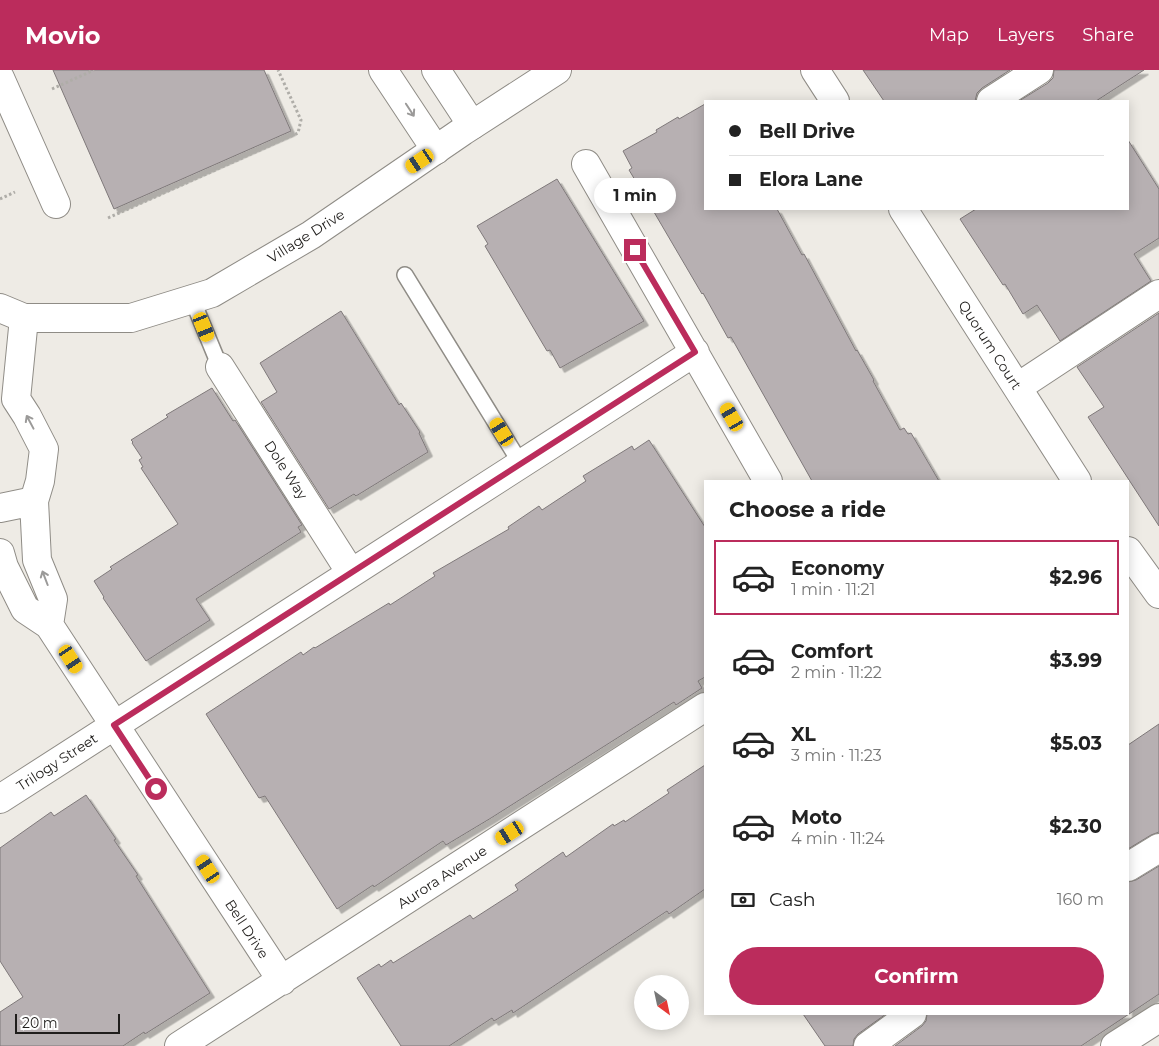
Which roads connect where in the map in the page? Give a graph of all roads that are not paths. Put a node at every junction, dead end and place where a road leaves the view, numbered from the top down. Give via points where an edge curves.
1 (383, 70) edge
2 (436, 70) edge
3 (557, 70) edge
4 (815, 70) edge
5 (1039, 70) edge
6 (0, 78) edge
7 (834, 100) edge
8 (993, 100) edge
9 (472, 125) junction
10 (436, 150) junction
11 (586, 164) dead end
12 (56, 204) dead end
13 (904, 210) edge
14 (405, 275) dead end
15 (1159, 294) edge
16 (192, 299) junction
17 (8, 318) edge
18 (695, 352) junction
19 (220, 367) joint
20 (1018, 387) junction
21 (8, 406) edge
22 (522, 464) junction
23 (767, 480) edge
24 (1076, 480) edge
25 (34, 501) junction
26 (0, 508) edge
27 (1129, 552) edge
28 (0, 553) edge
29 (352, 572) junction
30 (1159, 594) edge
31 (49, 625) junction
32 (704, 708) edge
33 (114, 725) junction
34 (0, 799) edge
35 (1159, 848) edge
36 (1129, 865) edge
37 (282, 981) junction
38 (911, 1015) edge
39 (1159, 1018) edge
40 (179, 1046) edge
41 (868, 1046) edge
42 (1115, 1046) edge

1 -> 10 street
2 - 9 street
3 - 9 street, Village Drive
4 - 7 street
5 - 8 street
6 - 12 street
9 - 10 street, Village Drive
10 - 16 street, Village Drive via 311,235 212,293
11 - 18 street
13 - 20 street, Quorum Court
14 - 22 lane
15 - 20 street
16 - 17 street, Village Drive via 131,318
16 - 19 lane
17 - 21 street
18 - 22 street, Trilogy Street
18 - 23 street
19 - 29 street, Dole Way
20 - 24 street, Quorum Court
25 -> 21 street via 44,449 27,416
22 - 29 street, Trilogy Street
25 - 26 street
31 -> 25 street via 52,599 37,560
27 - 30 street
28 - 31 street, Bell Drive via 25,609
29 - 33 street, Trilogy Street
31 - 33 street, Bell Drive
32 - 37 street, Aurora Avenue
33 - 34 street, Trilogy Street
33 - 37 street, Bell Drive
35 - 36 street
37 - 40 street, Aurora Avenue
38 - 41 street
39 - 42 street

